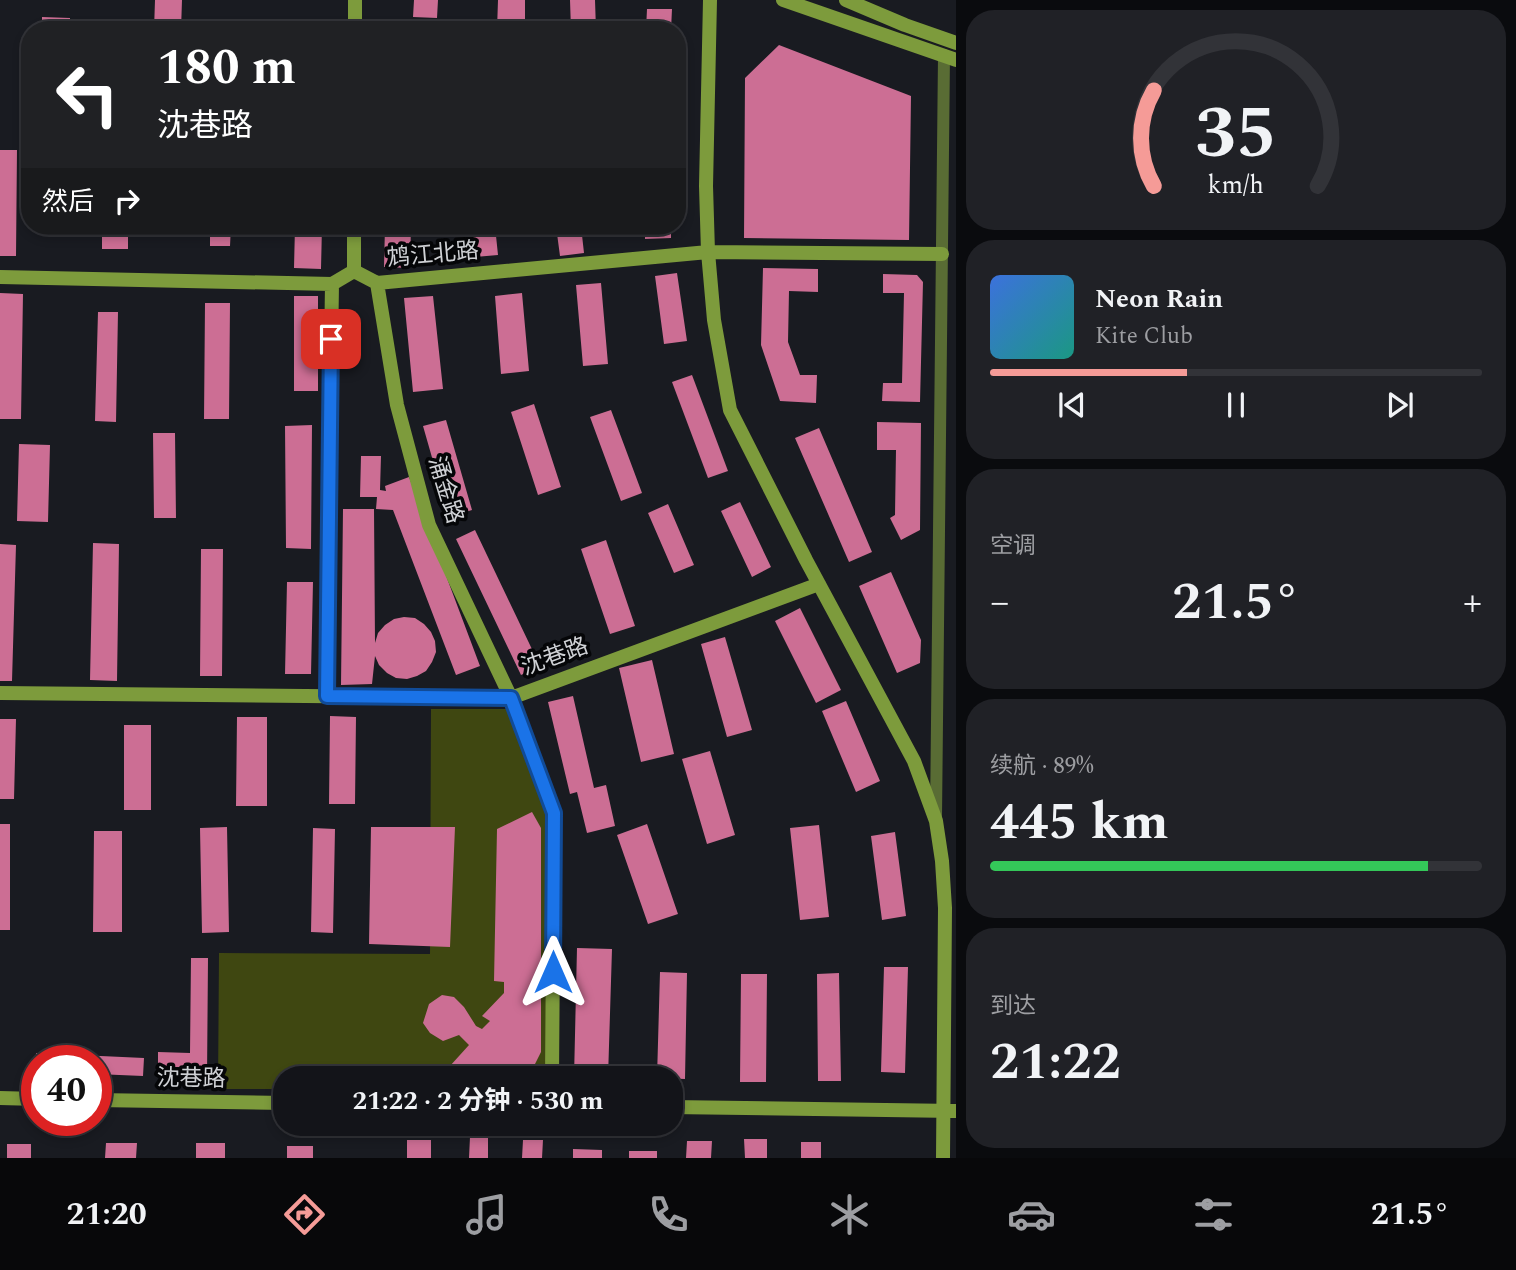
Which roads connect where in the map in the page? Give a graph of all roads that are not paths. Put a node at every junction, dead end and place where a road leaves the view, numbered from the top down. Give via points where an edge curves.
1 (355, 0) edge
2 (710, 0) edge
3 (783, 0) edge
4 (846, 0) edge
5 (355, 21) edge
6 (956, 43) edge
7 (950, 58) edge
8 (354, 235) edge
9 (708, 253) junction
10 (942, 254) junction
11 (354, 271) junction
12 (0, 277) edge
13 (377, 283) junction
14 (332, 284) junction
15 (819, 584) junction
16 (0, 693) edge
17 (327, 696) junction
18 (511, 698) junction
19 (936, 821) junction
20 (552, 1066) edge
21 (0, 1098) edge
22 (21, 1099) edge
23 (112, 1100) edge
24 (273, 1103) edge
25 (683, 1107) edge
26 (950, 1111) edge
27 (943, 1158) edge

1 - 5 street
2 - 9 street
3 - 7 street
4 - 6 street
7 - 10 street
8 - 11 street
9 - 10 street, 鸩江北路
9 - 13 street, 鸩江北路
9 - 15 street via 730,410
10 - 19 street
11 - 13 street, 鸩江北路
11 - 14 street, 鸩江北路
12 - 14 street
13 - 18 street, 涌金路 via 397,405 429,525
14 - 17 street
15 - 18 street, 沈巷路
15 - 19 street via 914,761
16 - 17 street, 沈巷路
17 - 18 street, 沈巷路
18 - 20 street, 涌金路 via 554,813
19 - 26 street via 945,908
21 - 22 street
23 - 24 street, 沈巷路
25 - 26 street
26 - 27 street

